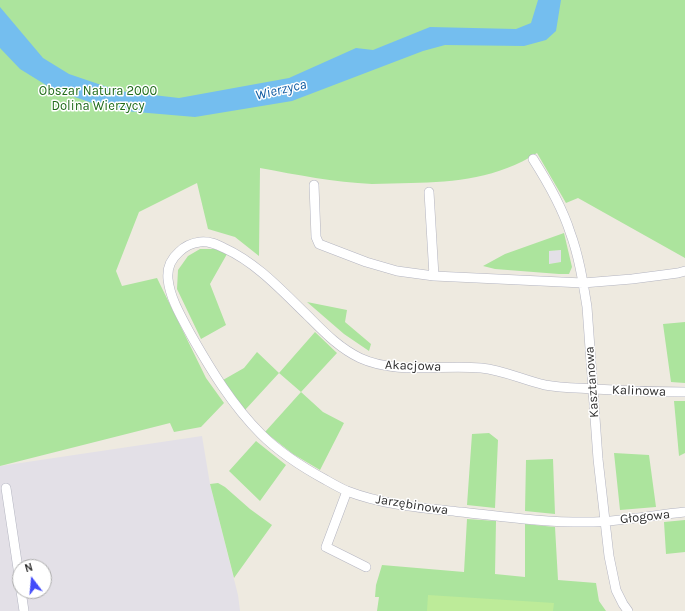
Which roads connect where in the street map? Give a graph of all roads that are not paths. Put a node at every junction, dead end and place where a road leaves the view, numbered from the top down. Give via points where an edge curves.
1 (533, 159) dead end
2 (314, 185) dead end
3 (429, 192) dead end
4 (180, 250) joint
5 (685, 270) edge
6 (434, 276) junction
7 (583, 283) junction
8 (592, 388) junction
9 (685, 392) edge
10 (6, 488) dead end
11 (346, 491) junction
12 (685, 512) edge
13 (604, 521) junction
14 (17, 559) edge
15 (366, 567) dead end
16 (22, 599) edge
17 (24, 611) edge
18 (628, 611) edge

1 - 7 street, Kasztanowa via 547,180 570,232
2 - 6 street via 316,237 319,244 397,271
3 - 6 street
4 - 8 street, Akacjowa via 188,245 204,242 234,252 269,278 333,341 357,357 374,363 403,367 485,368 546,385
4 - 11 street, Jarzębinowa via 169,267 170,290 185,324 221,384 253,426 290,459
5 - 7 street via 632,279
6 - 7 street
7 - 8 street, Kasztanowa
8 - 9 street, Kalinowa via 637,392
8 - 13 street, Kasztanowa
10 - 14 street
11 - 13 street, Jarzębinowa via 392,504 440,510 537,520
11 - 15 street via 326,547
12 - 13 street, Głogowa
13 - 18 street, Kasztanowa via 616,590
16 - 17 street

